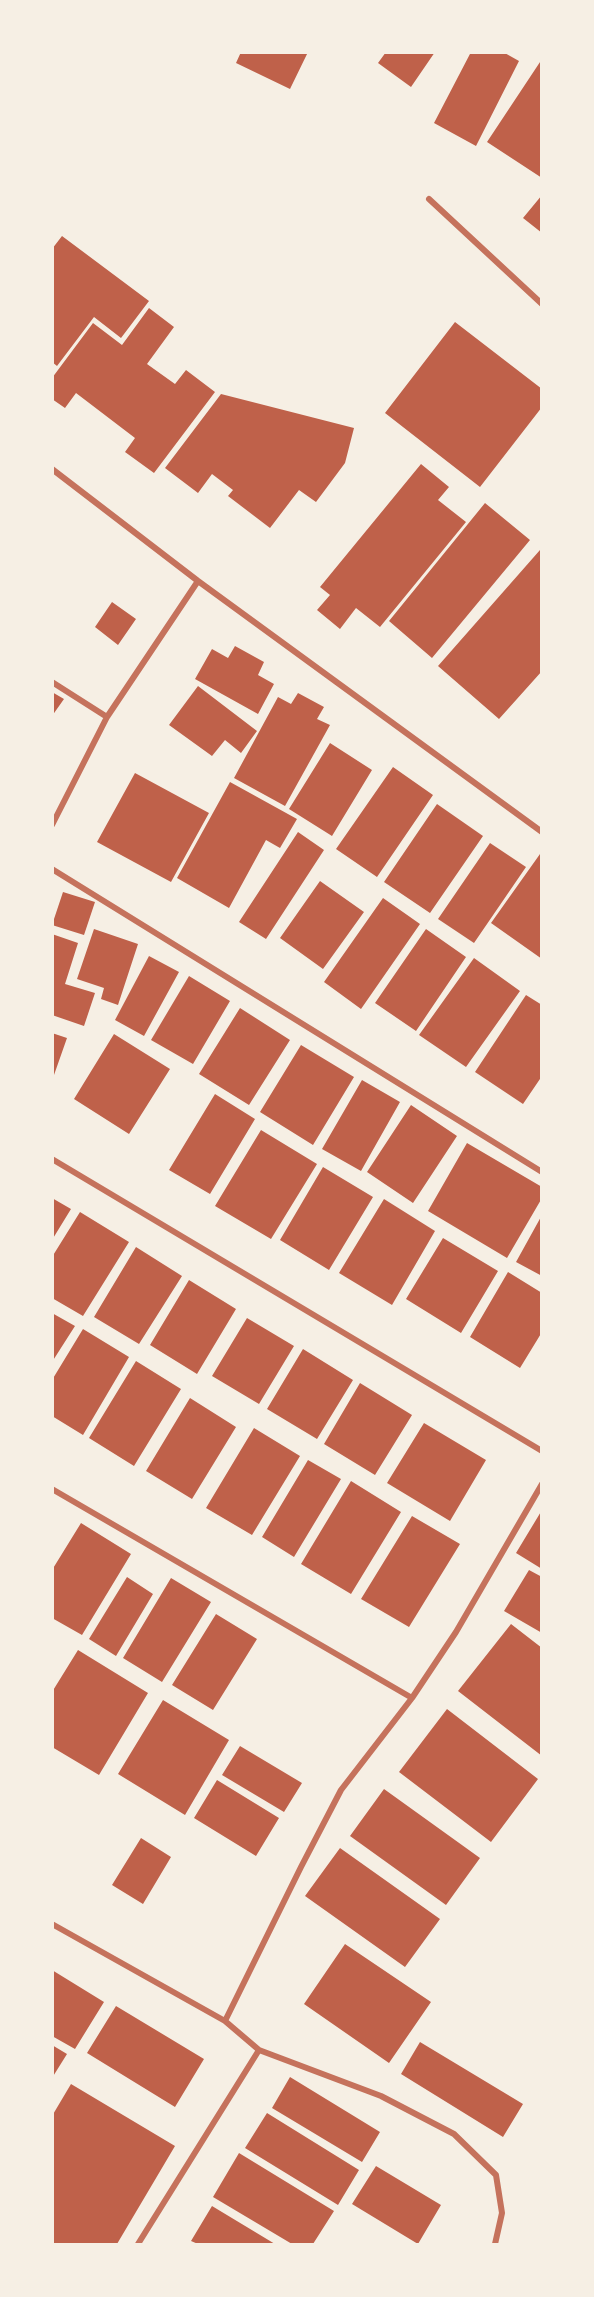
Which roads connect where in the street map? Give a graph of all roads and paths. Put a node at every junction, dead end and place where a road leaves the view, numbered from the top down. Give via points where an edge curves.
1 (429, 199) dead end
2 (542, 304) edge
3 (52, 469) edge
4 (198, 581) junction
5 (52, 682) edge
6 (108, 717) junction
7 (52, 825) edge
8 (542, 832) edge
9 (52, 869) edge
10 (52, 1159) edge
11 (542, 1172) edge
12 (542, 1451) edge
13 (542, 1484) edge
14 (52, 1489) edge
15 (412, 1698) junction
16 (52, 1924) edge
17 (225, 2021) junction
18 (259, 2050) junction
19 (138, 2244) edge
20 (495, 2244) edge

1 - 2 street
3 - 4 street
4 - 6 street
4 - 8 street
5 - 6 street
6 - 7 street
9 - 11 street
10 - 12 street
13 - 15 street via 456,1632
14 - 15 street
15 - 17 street via 341,1790
16 - 17 street
17 - 18 street
18 - 19 street
18 - 20 street via 381,2096 454,2134 496,2175 502,2213

